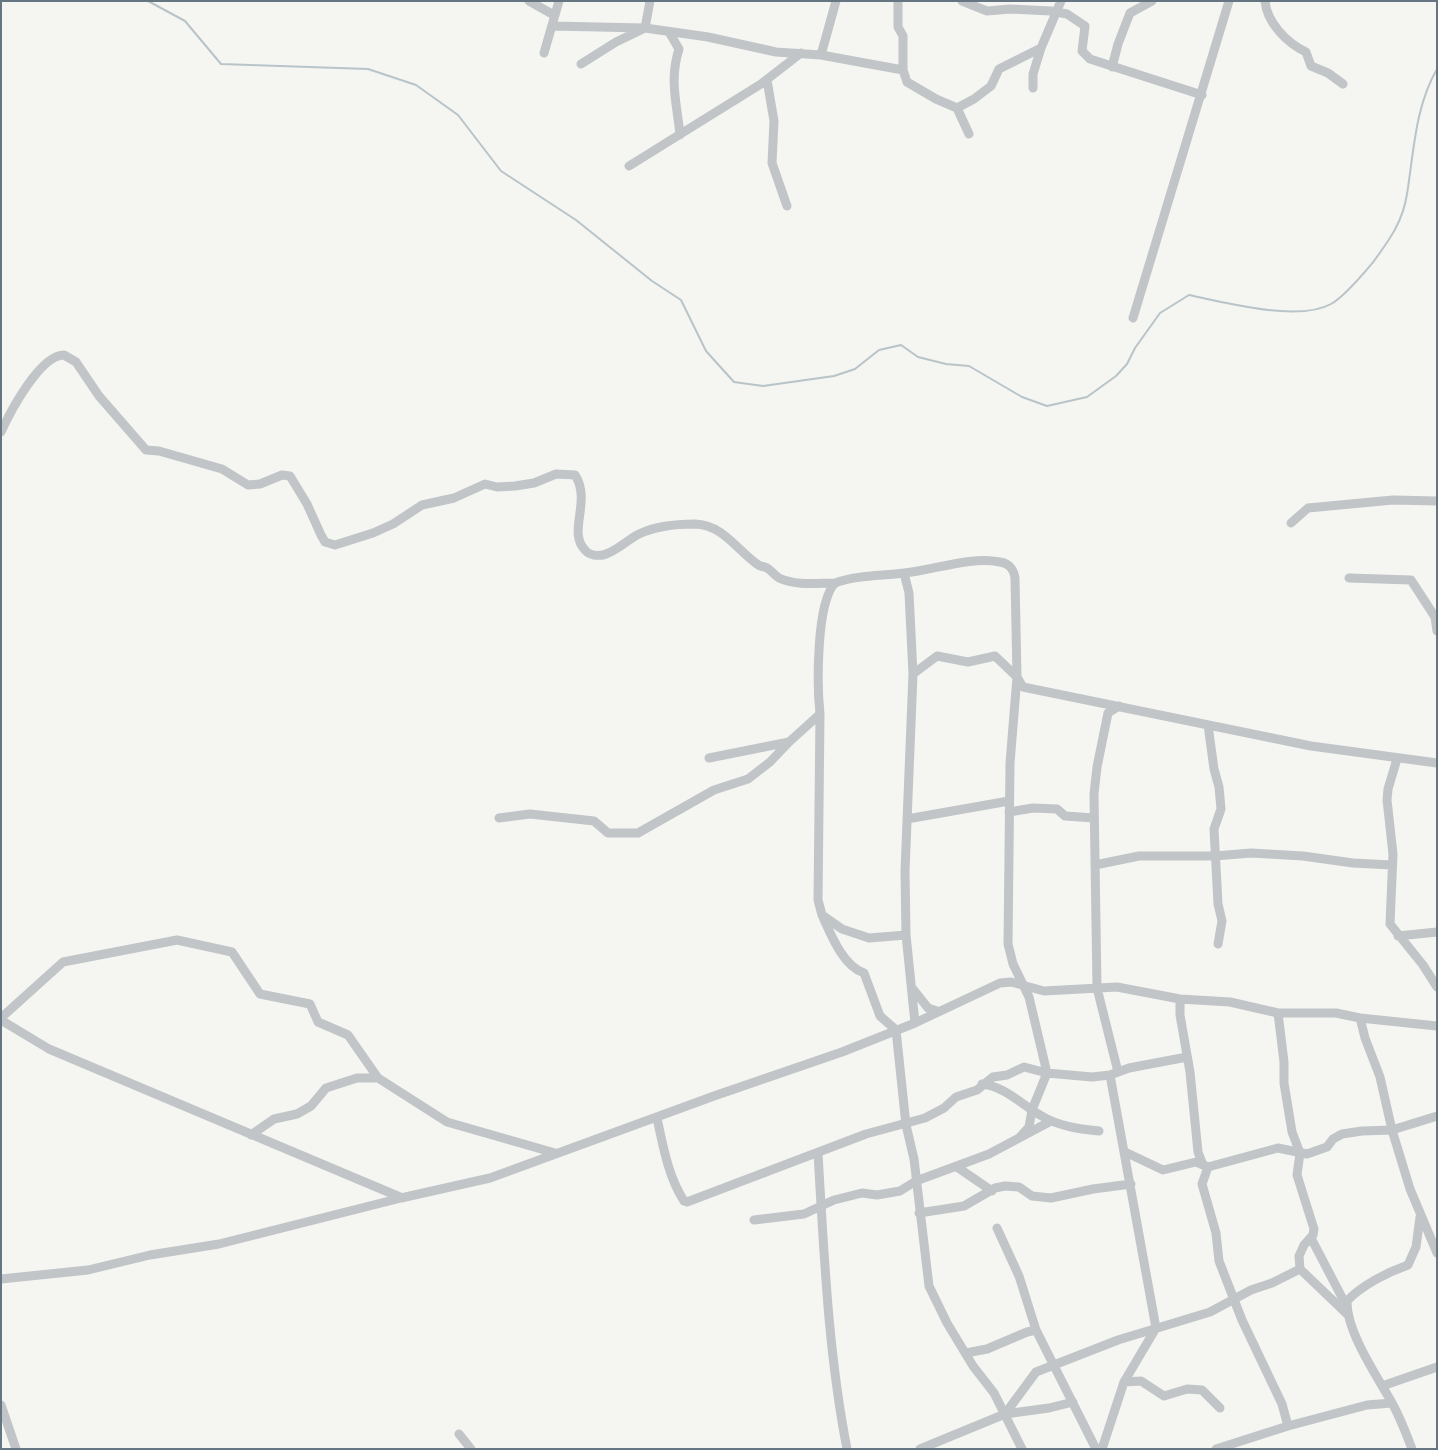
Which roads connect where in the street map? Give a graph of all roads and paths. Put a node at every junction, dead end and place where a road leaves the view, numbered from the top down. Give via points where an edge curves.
1 (529, 1) edge
2 (559, 1) edge
3 (650, 1) edge
4 (836, 1) edge
5 (898, 1) edge
6 (962, 1) edge
7 (1061, 1) edge
8 (1152, 1) edge
9 (1229, 1) edge
10 (1265, 1) edge
11 (1057, 12) junction
12 (554, 15) junction
13 (552, 26) junction
14 (645, 28) junction
15 (669, 32) junction
16 (1041, 48) junction
17 (544, 53) dead end
18 (800, 53) junction
19 (821, 55) junction
20 (581, 64) dead end
21 (1112, 67) junction
22 (903, 70) junction
23 (767, 80) junction
24 (1343, 84) dead end
25 (1033, 88) dead end
26 (1202, 95) junction
27 (957, 108) junction
28 (969, 134) dead end
29 (680, 135) junction
30 (629, 166) dead end
31 (787, 206) dead end
32 (1133, 318) dead end
33 (1, 432) edge
34 (1437, 501) edge
35 (1291, 523) dead end
36 (904, 573) junction
37 (1349, 578) dead end
38 (835, 583) junction
39 (1437, 631) edge
40 (913, 674) junction
41 (1017, 677) junction
42 (1119, 706) junction
43 (820, 714) junction
44 (1208, 725) junction
45 (789, 742) junction
46 (709, 758) dead end
47 (1396, 759) junction
48 (1437, 763) edge
49 (1009, 801) junction
50 (1009, 812) junction
51 (499, 818) dead end
52 (1094, 818) junction
53 (907, 819) junction
54 (1215, 856) junction
55 (1095, 865) junction
56 (1392, 865) junction
57 (822, 915) junction
58 (1437, 932) edge
59 (906, 934) junction
60 (1398, 936) junction
61 (1218, 944) dead end
62 (1023, 985) junction
63 (1437, 987) edge
64 (1097, 988) junction
65 (912, 989) junction
66 (1180, 999) junction
67 (937, 1011) junction
68 (1278, 1012) junction
69 (1360, 1018) junction
70 (1, 1019) edge
71 (915, 1023) junction
72 (1437, 1026) edge
73 (896, 1030) junction
74 (1187, 1057) junction
75 (1047, 1073) junction
76 (1114, 1074) junction
77 (378, 1078) junction
78 (982, 1084) junction
79 (1032, 1110) junction
80 (1437, 1116) edge
81 (657, 1118) junction
82 (1052, 1121) junction
83 (906, 1125) junction
84 (1392, 1130) junction
85 (1099, 1131) dead end
86 (251, 1135) junction
87 (1020, 1137) junction
88 (1125, 1152) junction
89 (1300, 1153) junction
90 (556, 1154) junction
91 (818, 1154) junction
92 (1205, 1166) junction
93 (957, 1167) junction
94 (916, 1181) junction
95 (1131, 1184) junction
96 (992, 1191) junction
97 (401, 1198) junction
98 (821, 1205) junction
99 (919, 1213) junction
100 (1420, 1217) junction
101 (754, 1220) dead end
102 (997, 1228) dead end
103 (1311, 1238) junction
104 (1437, 1253) edge
105 (1300, 1269) junction
106 (1, 1279) edge
107 (1234, 1299) junction
108 (1347, 1310) junction
109 (1156, 1328) junction
110 (1036, 1330) junction
111 (966, 1353) junction
112 (1055, 1365) junction
113 (1437, 1366) edge
114 (1124, 1382) junction
115 (1382, 1386) junction
116 (1073, 1402) junction
117 (1392, 1403) junction
118 (1, 1405) edge
119 (1220, 1408) dead end
120 (1005, 1414) junction
121 (1288, 1426) junction
122 (459, 1434) dead end
123 (16, 1449) edge
124 (471, 1449) edge
125 (847, 1449) edge
126 (920, 1449) edge
127 (1022, 1449) edge
128 (1096, 1449) edge
129 (1102, 1449) edge
130 (1216, 1449) edge
131 (1412, 1449) edge

1 - 12 street
2 - 12 street
3 - 14 street
4 - 19 street
5 - 22 street via 898,27 904,36
6 - 11 street via 987,11 1010,8
7 - 11 street
8 - 21 street via 1130,13
9 - 26 street
10 - 24 street via 1266,10 1284,38 1306,52 1311,66
11 - 16 street
11 - 21 street via 1068,14 1085,26 1082,51 1090,59
12 - 13 street
13 - 14 street
13 - 17 street
14 - 15 street
14 - 20 street
15 - 18 street via 776,52
15 - 29 street via 679,49 672,80
16 - 25 street via 1033,74
16 - 27 street via 999,69 991,86 974,100
18 - 19 street
18 - 23 street
19 - 22 street
21 - 26 street
22 - 27 street via 907,82
23 - 29 street
23 - 31 street via 774,121 772,163
26 - 32 street
27 - 28 street
29 - 30 street
33 - 38 street via 44,364 54,356 64,355 76,362 99,396 146,450 215,467 248,485 282,475 290,476 321,536 325,542 335,546 393,524 422,505 454,498 484,484 516,486 556,474 575,475 583,501 578,538 586,551 593,555 604,555 639,534 662,527 695,524 712,526 758,566 767,568 778,577 795,583
34 - 35 street via 1393,500 1308,508
36 - 38 street via 852,578
36 - 40 street via 909,592
36 - 41 street via 979,561 1002,562 1010,566 1015,578
37 - 39 street via 1411,580 1435,617
38 - 43 street via 826,598 823,614 818,674
40 - 41 street via 937,656 968,662 995,656
40 - 53 street
41 - 42 street via 1023,687
41 - 49 street
42 - 44 street
42 - 52 street via 1108,713 1097,767
43 - 45 street
43 - 57 street via 818,900
44 - 47 street
44 - 54 street via 1220,794 1214,830
45 - 46 street
45 - 51 street via 748,779 714,790 638,833 608,833 594,821 530,814
47 - 48 street
47 - 56 street via 1387,800
49 - 50 street
49 - 53 street
50 - 52 street via 1057,809 1065,816
50 - 62 street via 1008,944
52 - 55 street
53 - 59 street
54 - 55 street via 1139,856
54 - 56 street via 1303,856
54 - 61 street via 1222,921
55 - 64 street
56 - 60 street via 1389,915 1391,929
57 - 59 street via 842,929 869,938
57 - 73 street via 846,958 856,970 864,973 880,1016
58 - 60 street
59 - 65 street
60 - 63 street
62 - 64 street via 1044,991
62 - 67 street via 1000,982
62 - 75 street via 1029,997
64 - 66 street via 1117,987
64 - 76 street
65 - 67 street via 928,1008
65 - 71 street
66 - 68 street via 1230,1002
66 - 74 street
67 - 71 street
68 - 69 street via 1336,1013
68 - 89 street via 1284,1084 1292,1132
69 - 72 street
69 - 84 street via 1380,1077
70 - 77 street via 63,962 177,940 232,952 260,994 310,1004 318,1022 348,1035
70 - 86 street via 49,1048
71 - 73 street
73 - 81 street
73 - 83 street
74 - 76 street
74 - 92 street via 1198,1152
75 - 76 street
75 - 78 street via 1024,1066
75 - 79 street
76 - 88 street
77 - 86 street via 357,1078 326,1088 312,1106 297,1114 274,1119
77 - 90 street via 448,1122
78 - 79 street via 995,1086
78 - 83 street via 976,1090 956,1097 936,1113
79 - 82 street
79 - 87 street via 1029,1127
80 - 84 street
81 - 90 street
81 - 91 street via 664,1155 680,1195 687,1202
82 - 85 street
82 - 87 street
83 - 91 street via 866,1134
83 - 94 street
84 - 89 street via 1342,1134 1327,1147
84 - 100 street
86 - 97 street
87 - 93 street
88 - 92 street via 1163,1170 1188,1163
88 - 95 street
89 - 92 street via 1278,1148
89 - 103 street via 1297,1175 1314,1229
90 - 97 street via 490,1178
91 - 98 street
92 - 107 street via 1203,1190 1216,1233 1219,1261
93 - 94 street
93 - 96 street
94 - 98 street via 900,1191 878,1195 862,1193
94 - 99 street
95 - 96 street via 1051,1198 1032,1196 1019,1186 1005,1186
95 - 109 street
96 - 99 street via 964,1206
97 - 106 street via 219,1244 150,1255 88,1270
98 - 101 street via 804,1214
98 - 125 street via 838,1402
99 - 111 street via 929,1286
100 - 104 street
100 - 108 street via 1416,1247 1408,1265 1359,1290 1347,1301
102 - 110 street via 1019,1276
103 - 105 street via 1302,1249 1298,1263
103 - 108 street
105 - 107 street
105 - 108 street
107 - 109 street via 1210,1312
107 - 121 street via 1282,1404
108 - 115 street
109 - 112 street
109 - 114 street
110 - 111 street via 987,1349
110 - 112 street
111 - 120 street
112 - 116 street
112 - 120 street via 1036,1372
113 - 115 street
114 - 119 street via 1141,1381 1164,1396 1187,1389 1202,1390
114 - 129 street
115 - 117 street
116 - 120 street
116 - 128 street
117 - 121 street via 1367,1405
117 - 131 street
118 - 123 street
120 - 126 street
120 - 127 street
121 - 130 street
122 - 124 street

